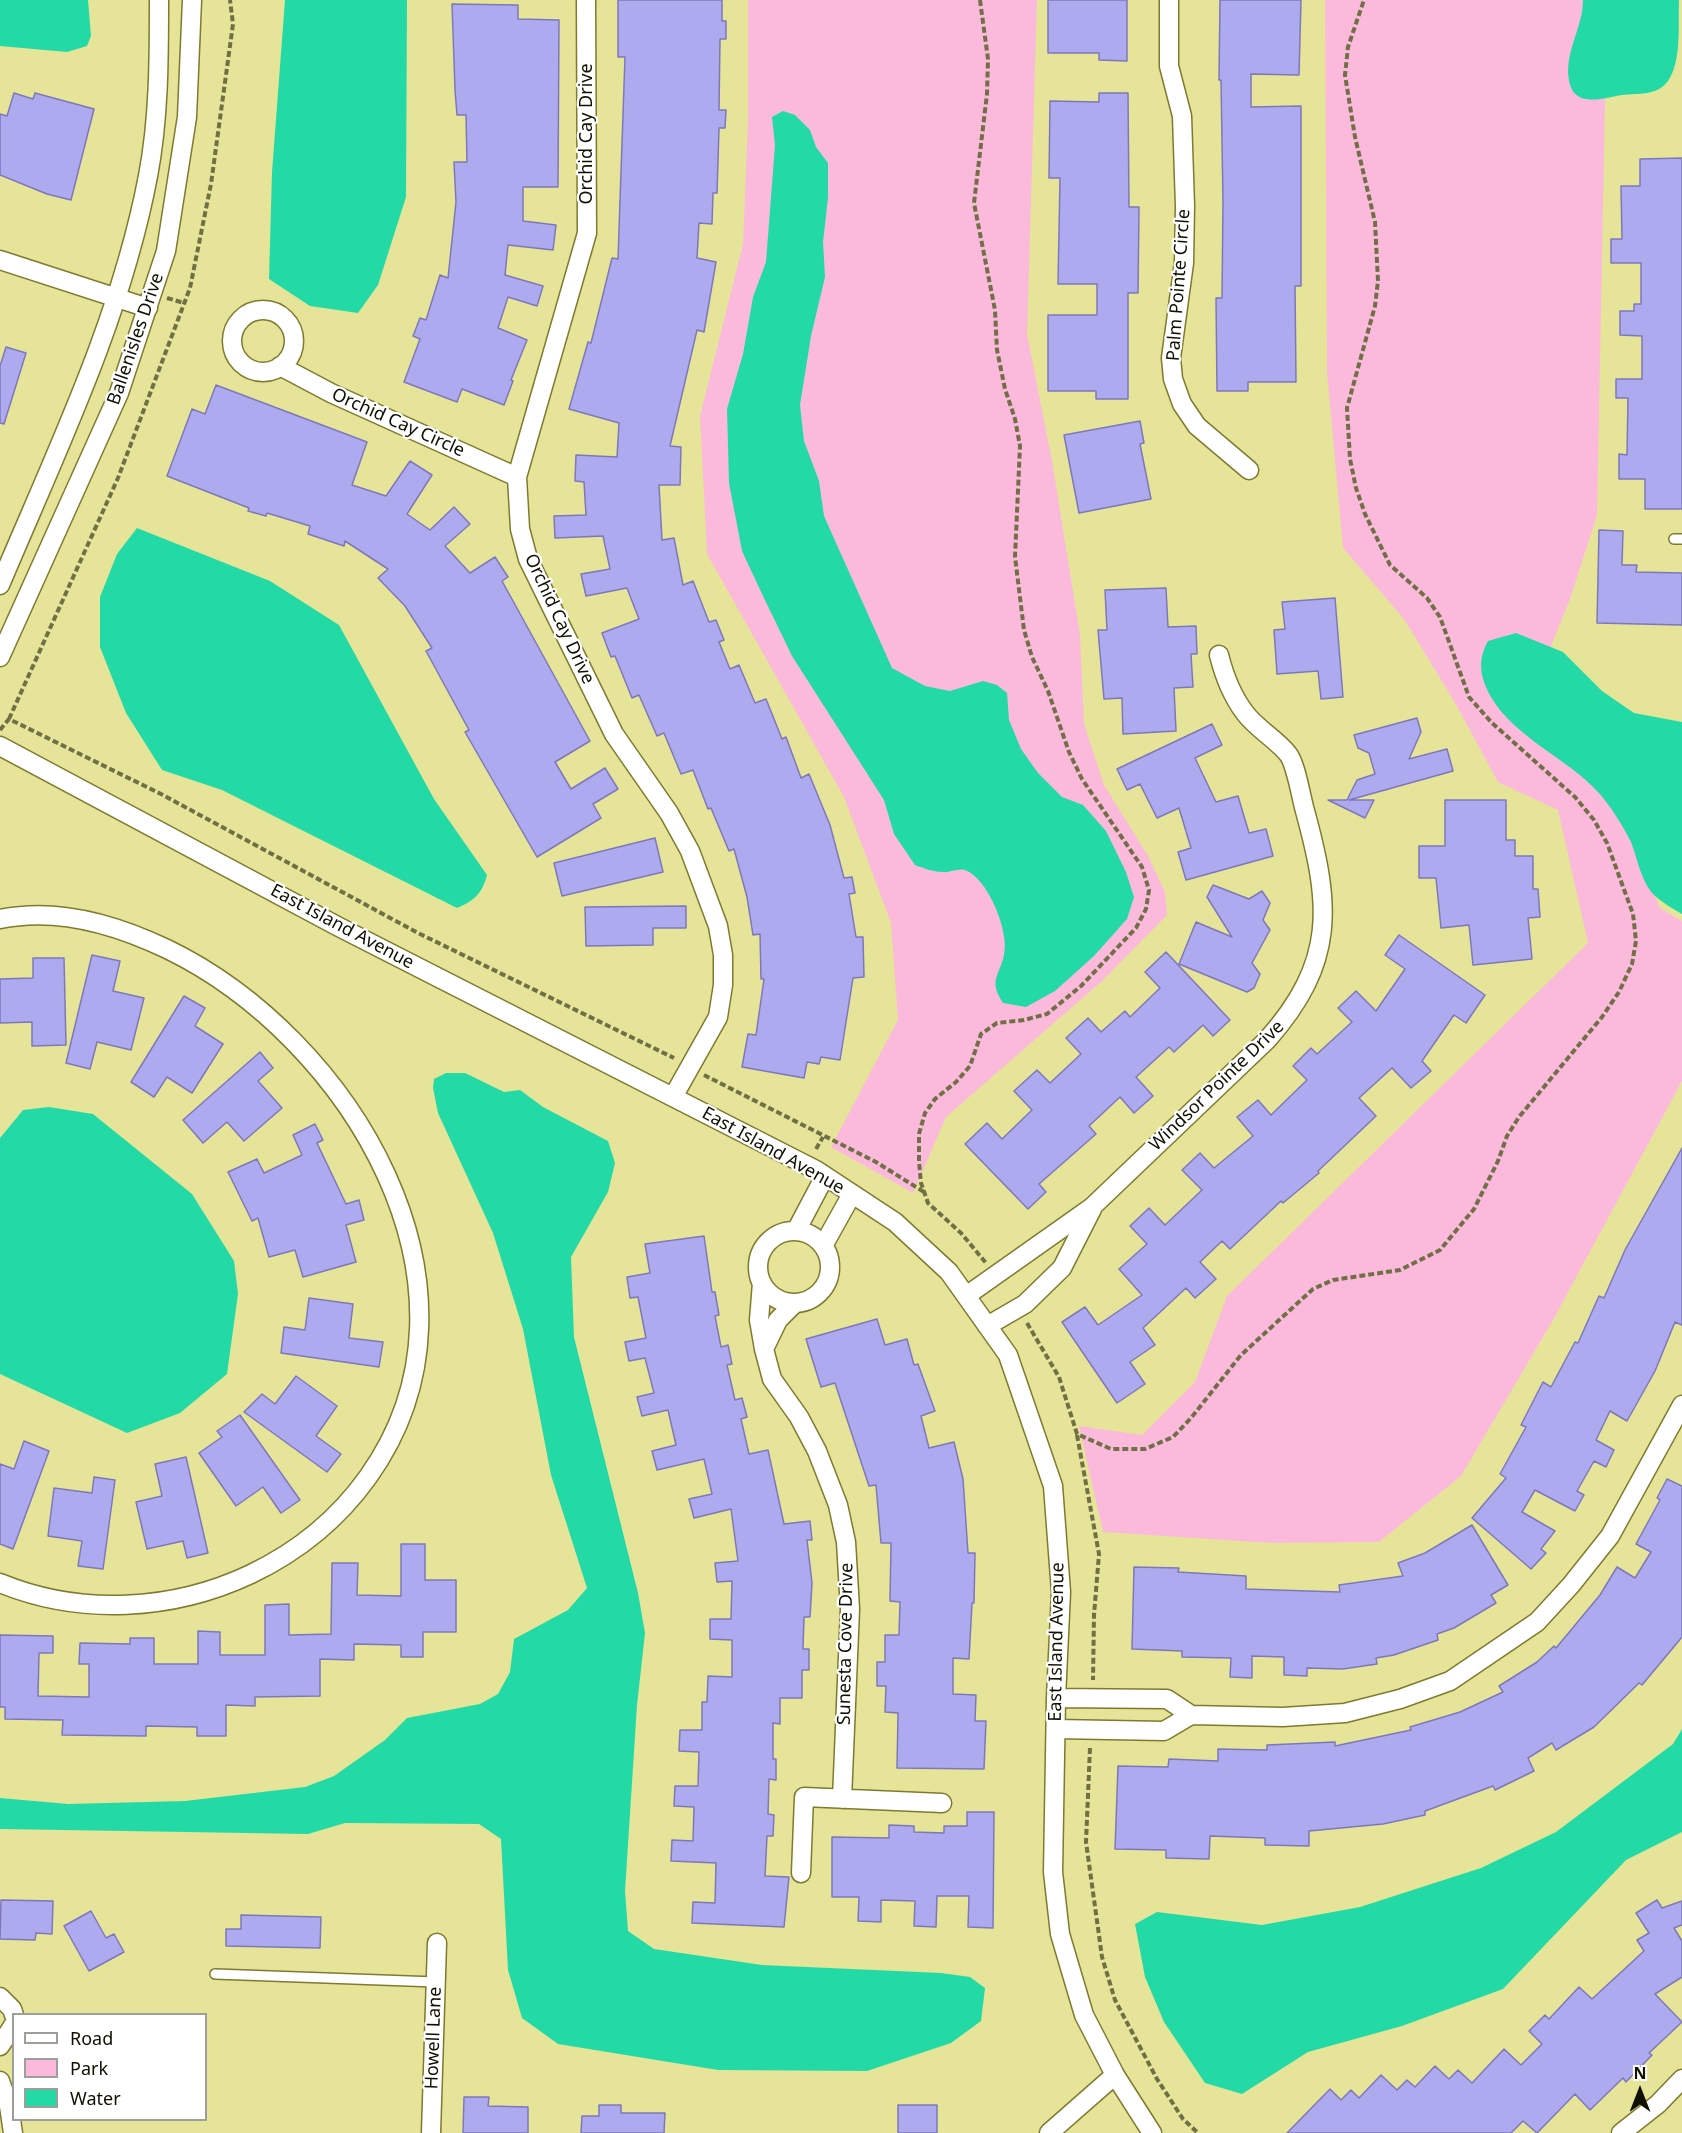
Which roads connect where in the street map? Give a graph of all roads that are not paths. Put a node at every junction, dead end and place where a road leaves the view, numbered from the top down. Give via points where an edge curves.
1 (159, 0) edge
2 (192, 0) edge
3 (586, 0) edge
4 (1169, 0) edge
5 (0, 260) edge
6 (114, 298) junction
7 (154, 302) junction
8 (280, 366) dead end
9 (1249, 470) dead end
10 (517, 477) junction
11 (0, 585) edge
12 (1219, 655) dead end
13 (0, 657) edge
14 (0, 746) edge
15 (0, 919) edge
16 (674, 1097) junction
17 (825, 1176) junction
18 (852, 1194) junction
19 (1092, 1207) junction
20 (796, 1231) junction
21 (823, 1246) junction
22 (762, 1283) junction
23 (966, 1296) junction
24 (795, 1303) junction
25 (987, 1326) junction
26 (764, 1349) junction
27 (1682, 1405) edge
28 (0, 1583) edge
29 (1056, 1698) junction
30 (1191, 1715) junction
31 (1056, 1729) junction
32 (843, 1799) junction
33 (942, 1803) dead end
34 (801, 1873) dead end
35 (437, 1943) dead end
36 (215, 1974) dead end
37 (436, 1982) junction
38 (0, 1997) edge
39 (13, 2013) edge
40 (12, 2027) edge
41 (0, 2046) edge
42 (1115, 2074) junction
43 (1682, 2079) edge
44 (0, 2080) edge
45 (13, 2133) edge
46 (431, 2133) edge
47 (1049, 2133) edge
48 (1152, 2133) edge
49 (1621, 2133) edge

1 - 6 street, Ballenisles Drive via 153,145 128,264
2 - 7 street, Ballenisles Drive via 188,117
3 - 10 street, Orchid Cay Drive via 587,233
4 - 9 street, Palm Pointe Circle via 1169,66 1182,116 1185,206 1184,263 1171,358 1173,379 1182,404 1197,426
5 - 6 street
6 - 7 street
6 - 11 street, Ballenisles Drive via 77,404
7 - 13 street, Ballenisles Drive via 119,393
8 - 10 street, Orchid Cay Circle
10 - 16 street, Orchid Cay Drive via 520,528 528,559 614,734 669,813 690,851 718,926 723,955 718,1017
12 - 19 street, Windsor Pointe Drive via 1230,689 1245,714 1290,755 1322,878 1322,934 1304,990 1287,1018
14 - 16 street, East Island Avenue via 339,927
15 - 28 street via 56,916 89,920 147,939 222,979 288,1033 322,1070 352,1112 391,1187 411,1253 419,1328 408,1397 379,1461 338,1513 270,1565 191,1596 121,1605 68,1602
16 - 17 street, East Island Avenue
17 - 18 street, East Island Avenue
17 - 20 street
18 - 21 street
18 - 23 street, East Island Avenue via 895,1222 949,1272
19 - 23 street, Windsor Pointe Drive
19 - 25 street, Windsor Pointe Drive via 1062,1268 1017,1308
20 - 21 street via 808,1234
20 - 22 street via 782,1232 763,1248 757,1267
21 - 24 street via 830,1270 825,1285 817,1294
22 - 24 street via 769,1293
22 - 26 street, Sunesta Cove Drive via 759,1320
23 - 25 street, East Island Avenue
24 - 26 street via 778,1320
25 - 29 street, East Island Avenue via 1008,1355 1053,1486 1061,1592
26 - 32 street, Sunesta Cove Drive via 772,1379 817,1451 846,1542 850,1609
27 - 30 street via 1610,1536 1571,1585 1537,1622 1450,1681 1346,1713 1283,1717
29 - 30 street via 1167,1699
29 - 31 street, East Island Avenue
30 - 31 street via 1164,1731
31 - 42 street, East Island Avenue via 1053,1872 1060,1934 1084,2015
32 - 33 street
32 - 34 street via 804,1797
35 - 37 street, Howell Lane
36 - 37 lane
37 - 46 street, Howell Lane
38 - 39 street
40 - 41 street
42 - 47 street
42 - 48 street, East Island Avenue
43 - 49 street
44 - 45 street

